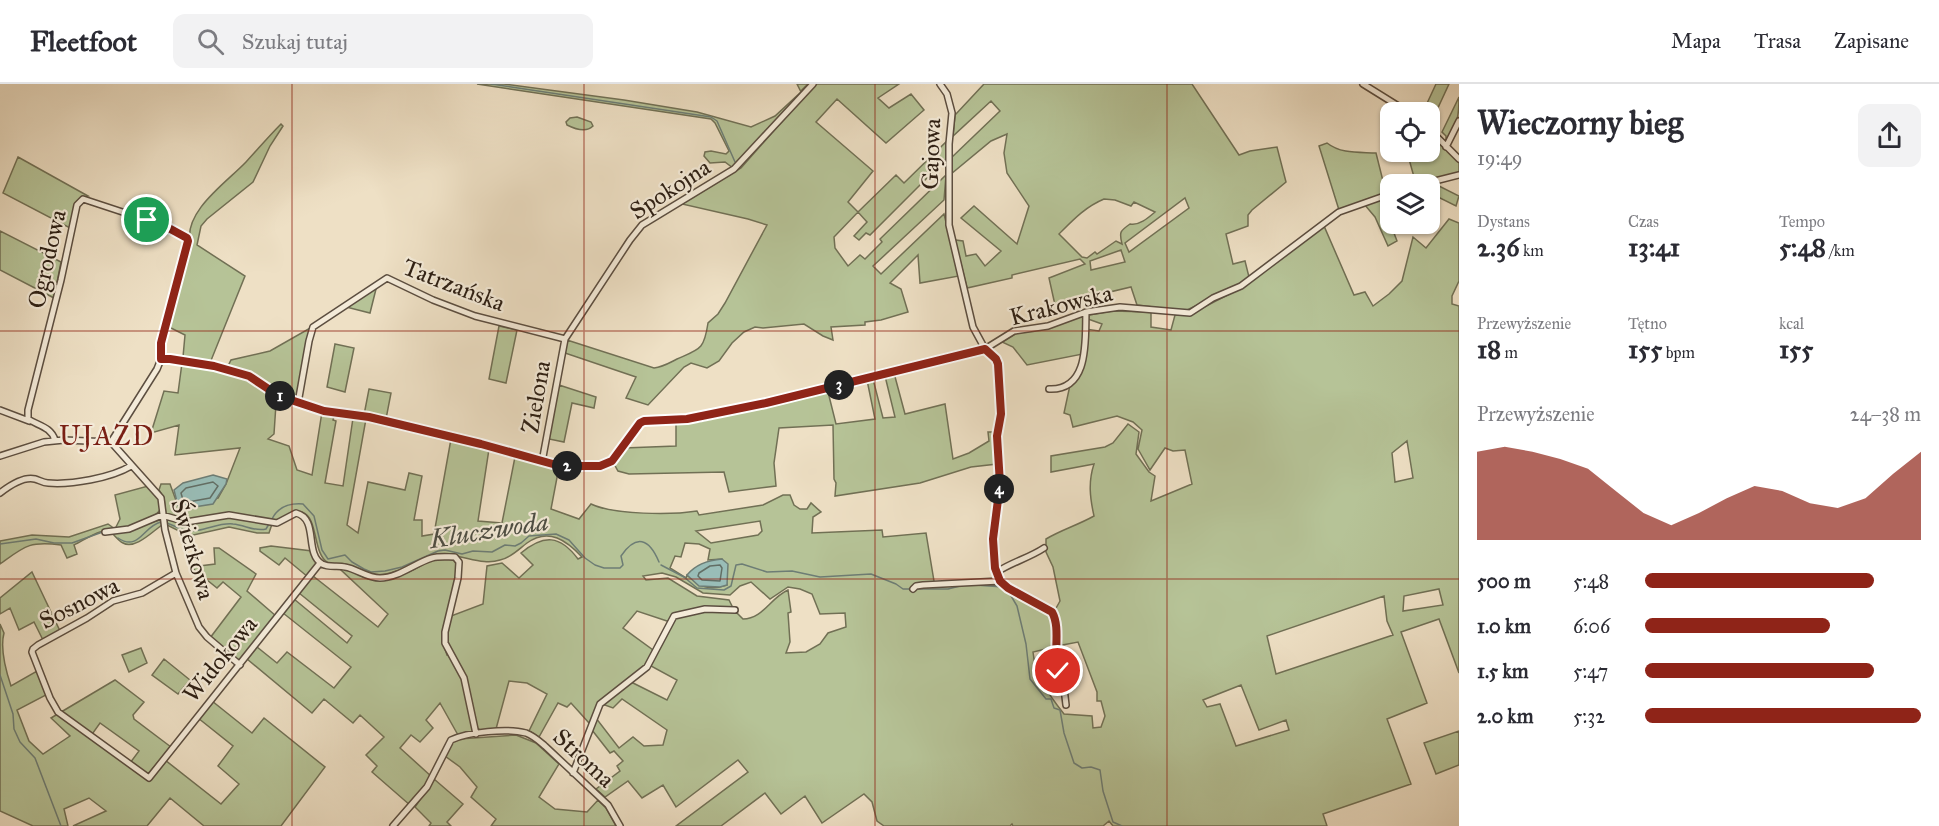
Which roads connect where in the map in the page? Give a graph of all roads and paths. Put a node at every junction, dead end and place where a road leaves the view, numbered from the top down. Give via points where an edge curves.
1 (813, 84) edge
2 (940, 84) edge
3 (1363, 84) edge
4 (1392, 102) edge
5 (1459, 121) edge
6 (1440, 141) edge
7 (1446, 147) junction
8 (1459, 159) edge
9 (1459, 175) edge
10 (1440, 180) edge
11 (1380, 198) edge
12 (1086, 312) junction
13 (565, 339) junction
14 (985, 349) junction
15 (161, 359) junction
16 (1049, 389) dead end
17 (298, 404) junction
18 (0, 410) edge
19 (31, 422) junction
20 (55, 440) junction
21 (111, 442) junction
22 (0, 456) edge
23 (542, 462) junction
24 (131, 466) junction
25 (0, 493) edge
26 (162, 515) junction
27 (105, 532) dead end
28 (1044, 548) dead end
29 (320, 563) junction
30 (996, 572) junction
31 (176, 573) junction
32 (1000, 581) junction
33 (913, 589) dead end
34 (735, 610) dead end
35 (240, 665) junction
36 (1066, 705) dead end
37 (476, 734) junction
38 (573, 773) junction
39 (149, 778) joint
40 (393, 826) edge
41 (620, 826) edge

1 - 13 street, Spokojna via 734,169 642,225
2 - 14 street, Gajowa via 952,113 949,227 973,327
3 - 4 street
5 - 7 street
6 - 7 street
7 - 8 street
9 - 10 street
11 - 12 street, Krakowska via 1339,212 1241,286 1190,313 1120,307
12 - 14 street, Krakowska via 1048,326 1014,331
12 - 16 street via 1085,354 1080,369 1067,384
13 - 17 street, Tatrzańska via 475,316 387,278 313,327
13 - 23 street, Zielona
14 - 23 street, Krakowska via 766,403 687,419 644,421 608,464 560,466
14 - 30 street, Gajowa via 998,364 1001,414 997,436 1000,484 993,539
15 - 17 street via 214,366 249,376
15 - 19 street, Ogrodowa via 161,343 187,238 165,226 83,199 77,205 28,410
15 - 21 street
17 - 23 street via 481,444
18 - 19 street
19 - 20 street via 53,433
20 - 21 street
20 - 22 street
21 - 24 street, Świerkowa
24 - 25 street via 97,478 46,483 29,478
24 - 26 street, Świerkowa via 161,498
26 - 27 street via 129,529
26 - 29 street via 186,522 225,514 282,522 296,513 307,521
26 - 31 street, Świerkowa
28 - 30 street
29 - 35 street, Widokowa
29 - 37 street via 384,578 432,558 458,559 445,643 464,678
30 - 32 street, Gajowa
31 - 35 street, Świerkowa via 199,627
31 - 39 street, Sosnowa via 148,590 113,601 32,652 58,712
32 - 33 street
32 - 36 street via 1052,612 1055,660
34 - 38 street via 705,609 674,615 647,667 600,704
35 - 39 street, Widokowa
37 - 38 street, Stroma via 526,733 537,738
37 - 40 street via 451,740 427,788
38 - 41 street, Stroma via 608,806

